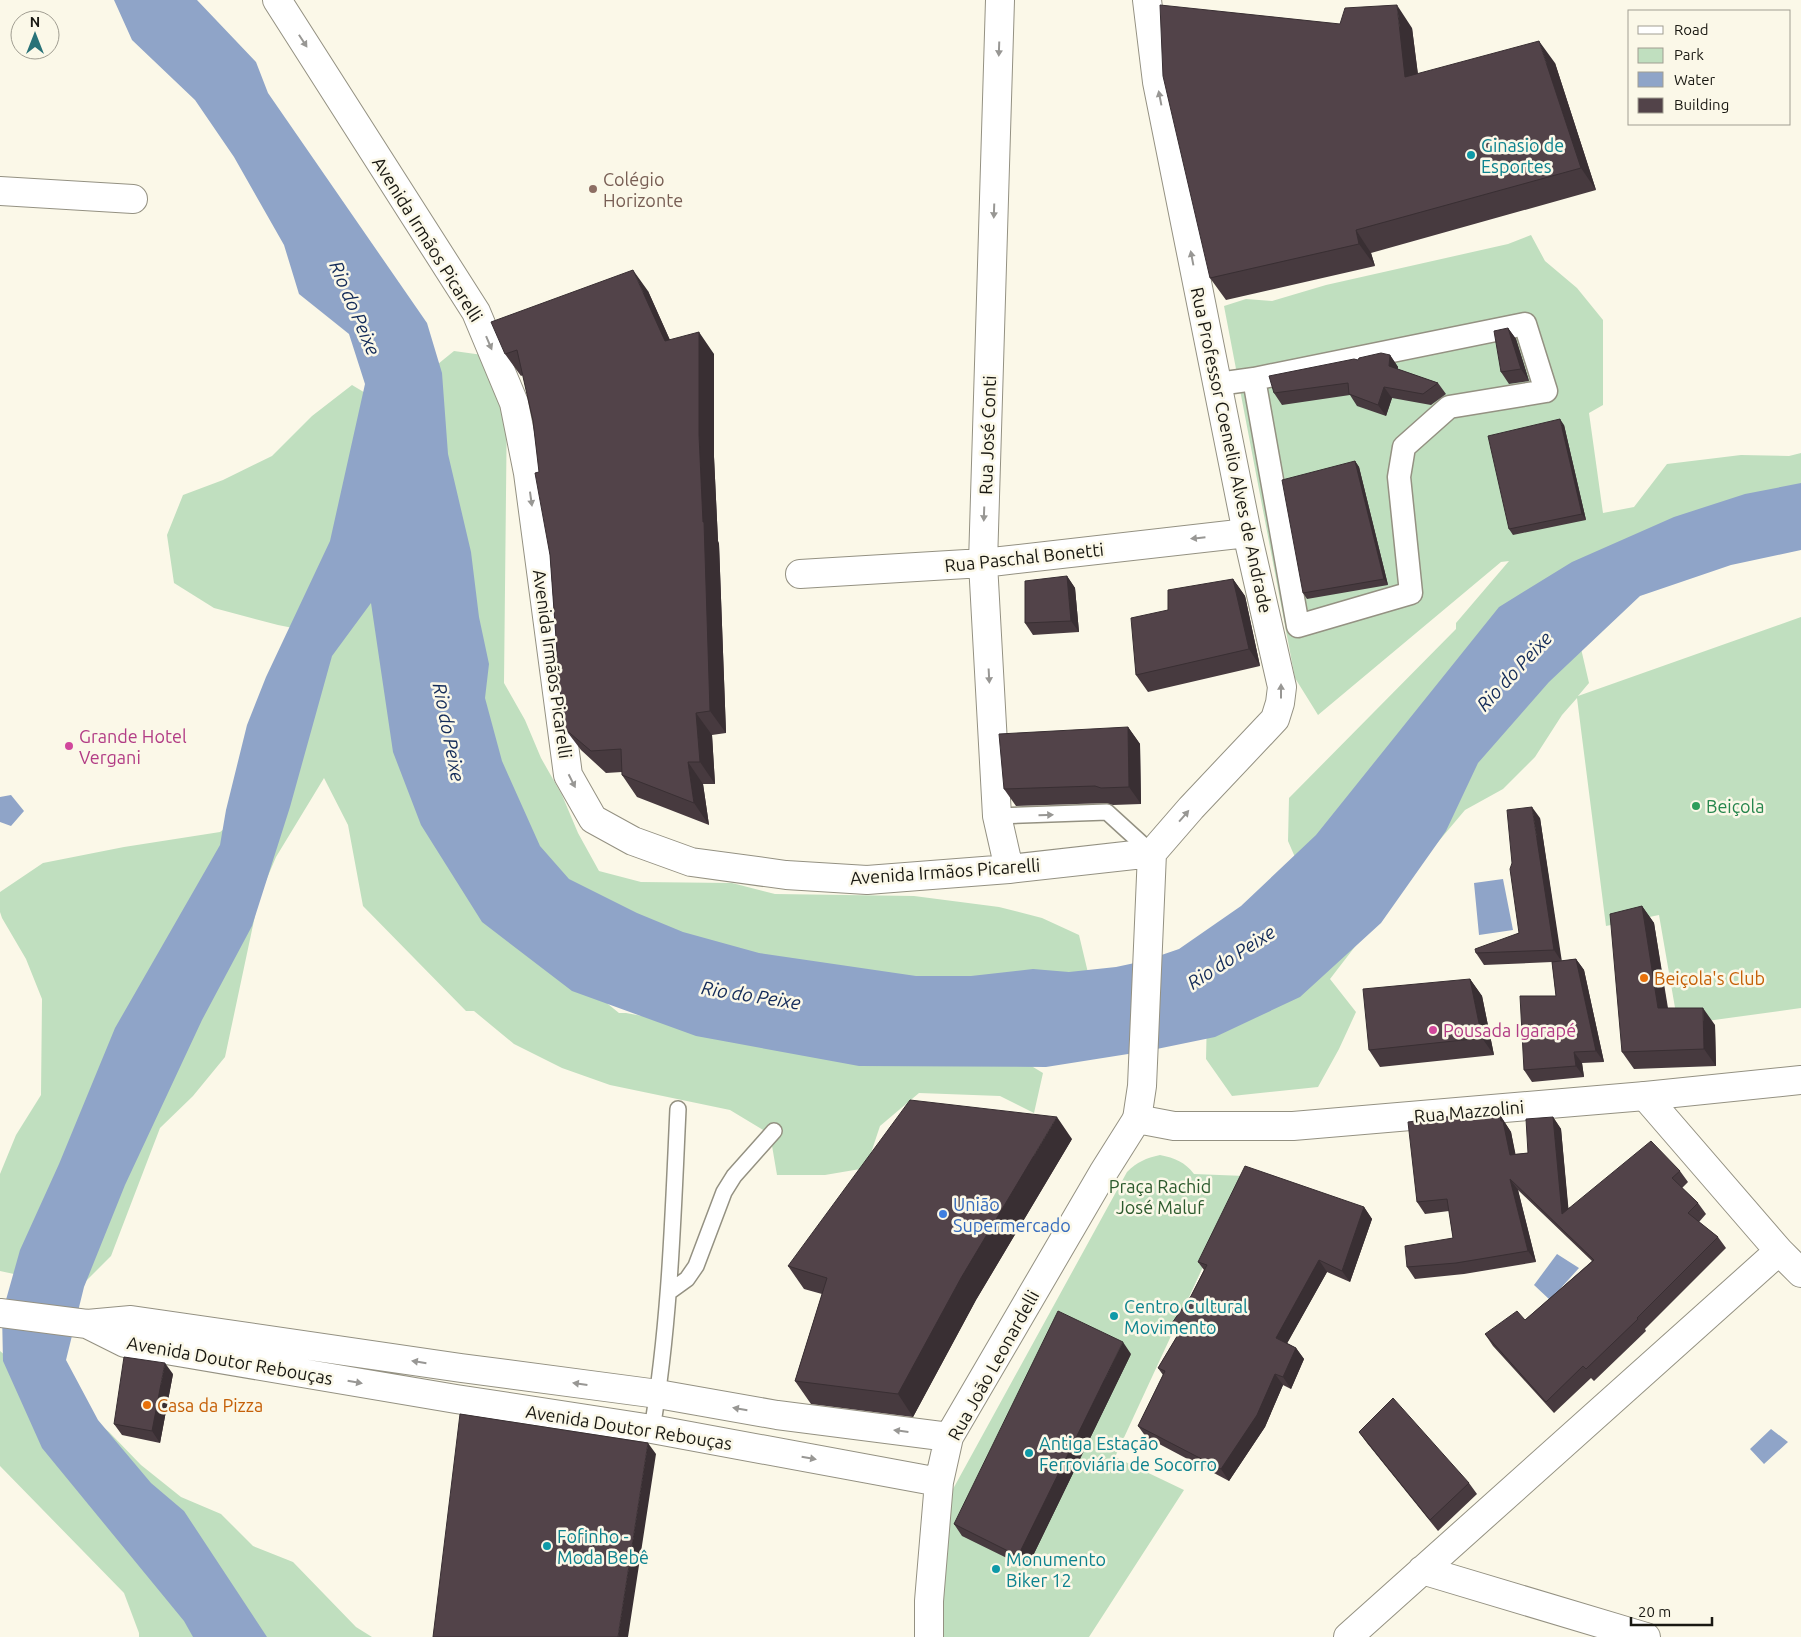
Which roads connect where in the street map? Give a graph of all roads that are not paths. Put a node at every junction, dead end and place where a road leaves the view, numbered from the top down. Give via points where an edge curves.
1 (277, 0) edge
2 (1000, 0) edge
3 (1147, 0) edge
4 (0, 191) edge
5 (134, 199) dead end
6 (1254, 379) junction
7 (1218, 384) junction
8 (1247, 533) junction
9 (983, 563) junction
10 (800, 574) dead end
11 (997, 816) junction
12 (1152, 853) junction
13 (1009, 869) junction
14 (1801, 1080) edge
15 (1645, 1096) junction
16 (678, 1108) dead end
17 (1137, 1119) junction
18 (774, 1131) dead end
19 (1779, 1251) junction
20 (1801, 1274) edge
21 (669, 1292) junction
22 (0, 1314) edge
23 (81, 1323) junction
24 (273, 1340) junction
25 (269, 1368) junction
26 (461, 1368) junction
27 (658, 1394) junction
28 (456, 1399) junction
29 (777, 1415) junction
30 (652, 1429) junction
31 (950, 1437) junction
32 (773, 1451) junction
33 (939, 1482) junction
34 (1422, 1570) junction
35 (929, 1637) edge
36 (1348, 1637) edge
37 (1646, 1637) edge

1 -> 13 street, Avenida Irmãos Picarelli via 476,312 514,403 528,473 568,775 593,819 633,841 691,862 786,875 867,880
2 -> 9 street, Rua José Conti
7 -> 3 street, Rua Professor Coenelio Alves de Andrade via 1157,82
4 - 5 street
6 - 6 street via 1298,626 1411,593 1399,478 1404,447 1449,407 1546,391 1525,324
6 - 7 street
7 - 8 street, Rua Professor Coenelio Alves de Andrade
8 -> 9 street, Rua Paschal Bonetti
12 -> 8 street, Rua Professor Coenelio Alves de Andrade via 1275,719 1280,703 1282,687
9 - 10 street, Rua Paschal Bonetti
9 -> 11 street, Rua José Conti
11 -> 12 lane via 1107,812
11 - 13 street, Rua José Conti
12 - 13 street, Avenida Irmãos Picarelli
12 - 17 street via 1142,1086
14 - 15 street, Rua Mazzolini
15 - 17 street, Rua Mazzolini via 1293,1126 1174,1126
15 - 19 street
16 - 21 lane
17 - 31 street, Rua João Leonardelli
18 - 21 lane via 734,1176 724,1192 696,1266 687,1279
19 - 20 street
19 - 34 street
21 - 27 lane
22 - 23 street
23 - 24 street, Avenida Doutor Rebouças via 131,1320
23 - 25 street, Avenida Doutor Rebouças via 125,1343
24 - 25 street
26 -> 24 street, Avenida Doutor Rebouças
25 -> 28 street, Avenida Doutor Rebouças
27 -> 26 street, Avenida Doutor Rebouças
26 - 28 street
29 -> 27 street, Avenida Doutor Rebouças
27 - 30 lane
28 - 30 street, Avenida Doutor Rebouças
31 -> 29 street, Avenida Doutor Rebouças
29 - 32 street
30 - 32 street, Avenida Doutor Rebouças
31 - 33 street, Rua João Leonardelli
32 -> 33 street, Avenida Doutor Rebouças
33 - 35 street, Rua João Leonardelli
34 - 36 street
34 - 37 street

